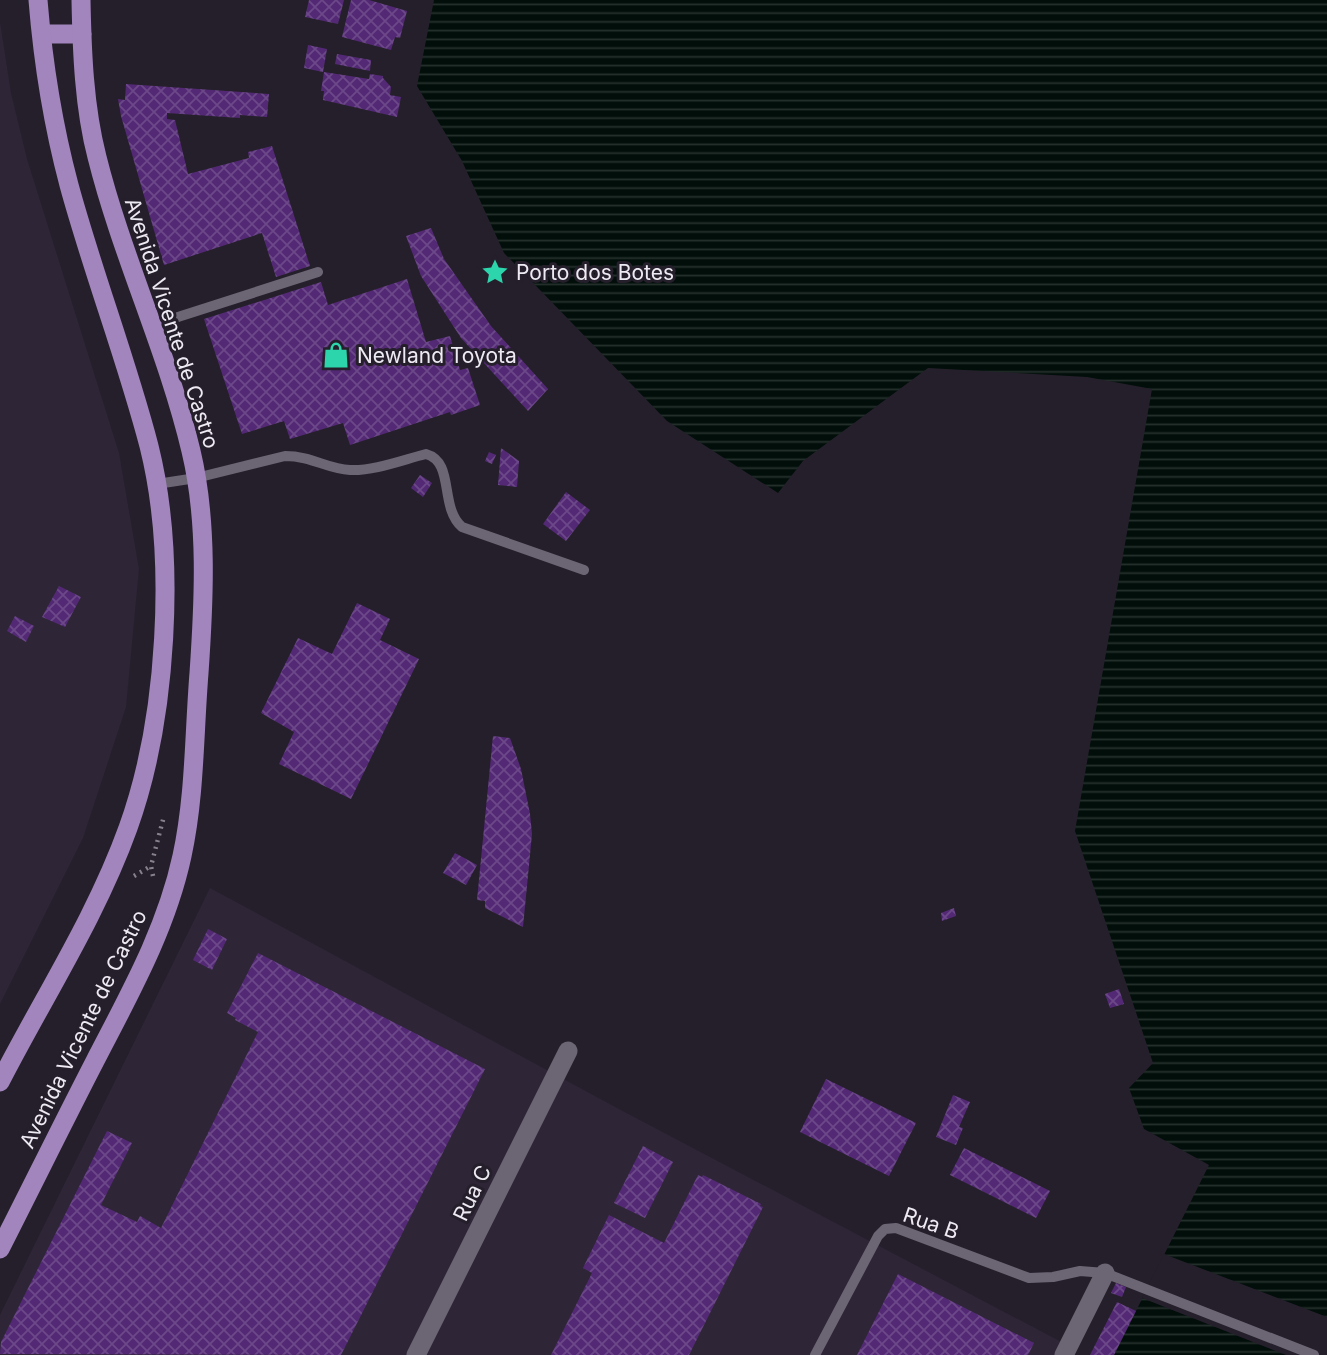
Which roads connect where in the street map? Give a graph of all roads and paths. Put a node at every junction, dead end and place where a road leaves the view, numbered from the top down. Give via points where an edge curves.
1 (38, 0) edge
2 (81, 0) edge
3 (42, 34) junction
4 (82, 34) junction
5 (318, 272) dead end
6 (153, 325) junction
7 (196, 478) junction
8 (157, 484) junction
9 (584, 570) dead end
10 (568, 1051) dead end
11 (0, 1082) edge
12 (0, 1249) edge
13 (1105, 1273) junction
14 (416, 1355) edge
15 (815, 1355) edge
16 (1064, 1355) edge
17 (1314, 1355) edge

1 - 3 main road
2 - 4 main road, Avenida Vicente de Castro
3 - 4 main road
3 - 8 main road via 69,185
4 - 6 main road, Avenida Vicente de Castro via 96,154
5 - 6 lane
6 - 7 main road, Avenida Vicente de Castro
7 - 8 lane
7 - 9 lane via 285,456 349,470 426,454 441,464 450,512 462,527
7 - 12 main road, Avenida Vicente de Castro via 203,618 195,761 182,856 168,909 145,963
8 - 11 main road via 164,617 153,734 144,775 103,887
10 - 14 street, Rua C
13 - 15 lane, Rua B via 1080,1271 1029,1279 896,1228 885,1229
13 - 16 street
13 - 17 lane

